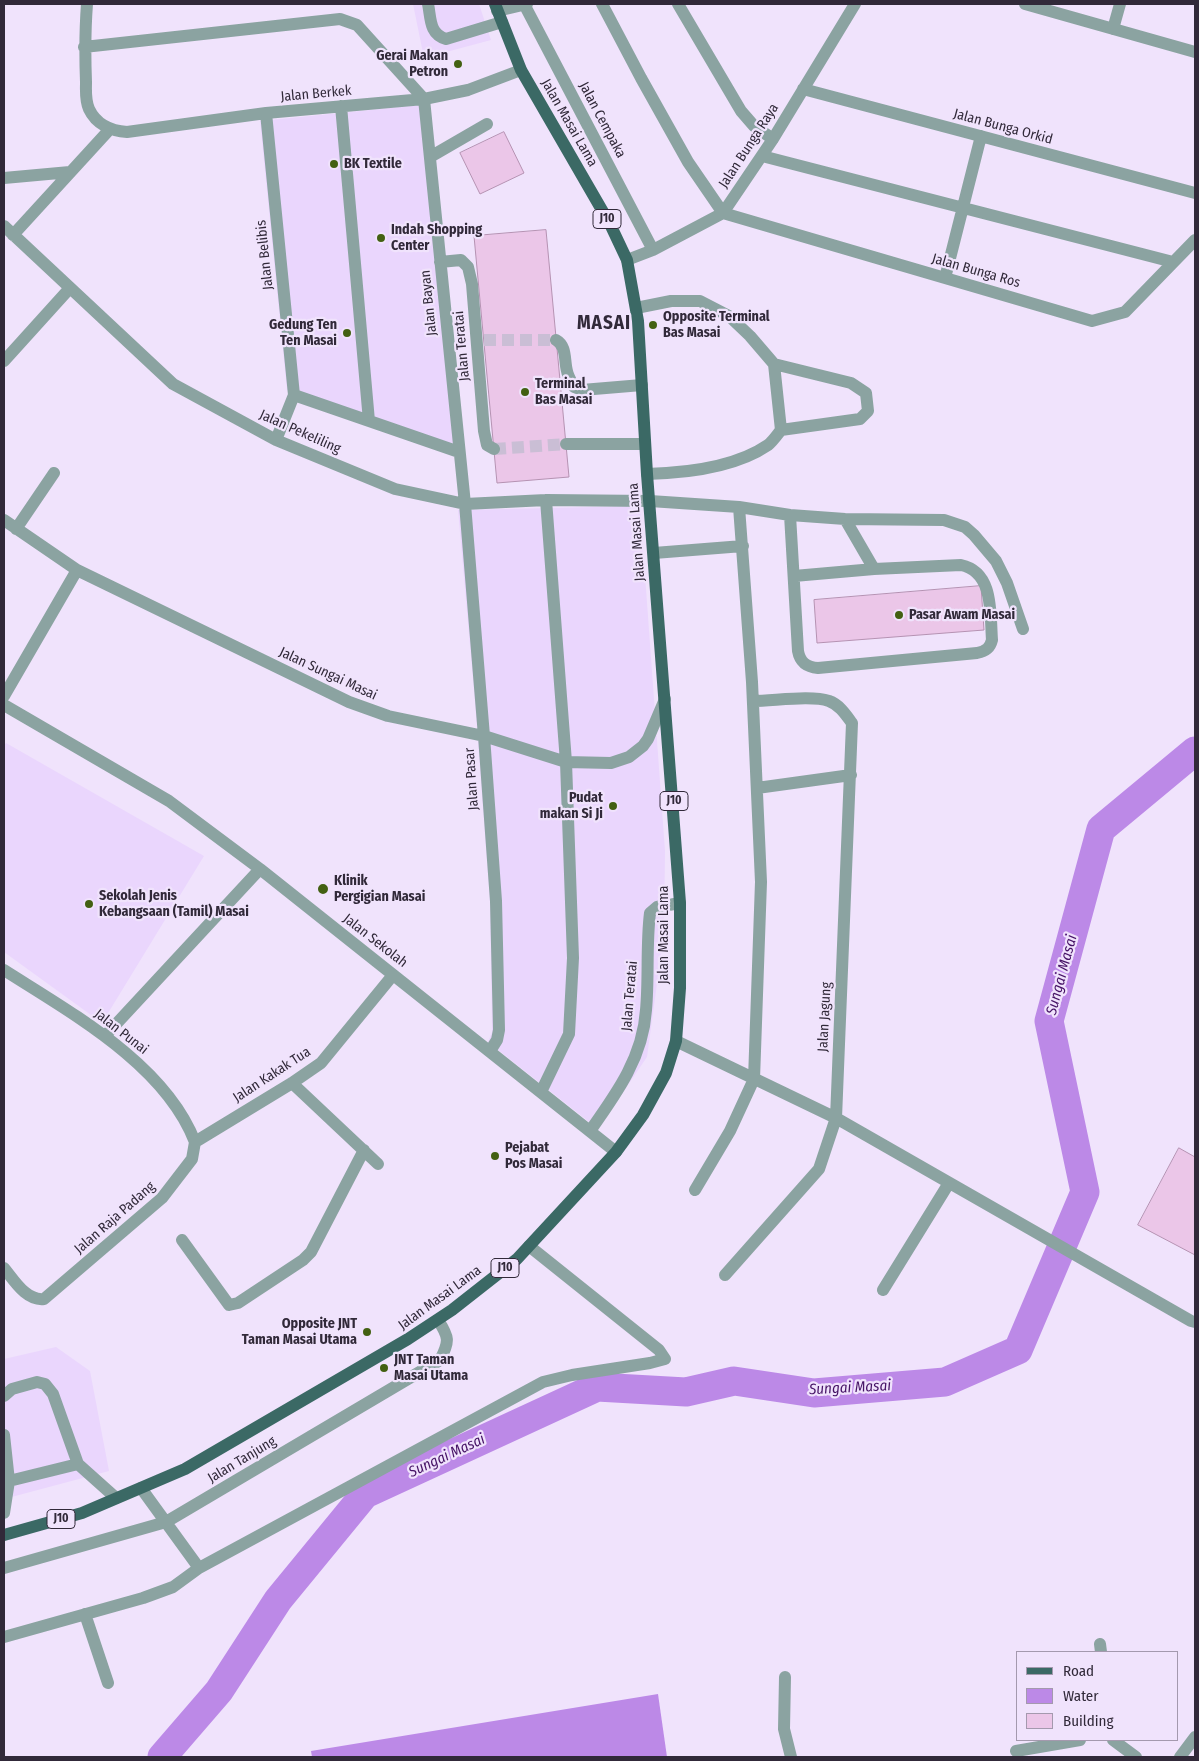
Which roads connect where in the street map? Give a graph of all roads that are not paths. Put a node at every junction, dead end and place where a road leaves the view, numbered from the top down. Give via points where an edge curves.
1 (87, 4) edge
2 (428, 4) edge
3 (525, 4) edge
4 (602, 4) edge
5 (678, 4) edge
6 (855, 4) edge
7 (1024, 4) edge
8 (1120, 4) edge
9 (498, 12) edge
10 (1113, 29) junction
11 (84, 47) junction
12 (1195, 52) edge
13 (521, 70) junction
14 (803, 89) junction
15 (424, 99) junction
16 (342, 106) junction
17 (266, 113) junction
18 (487, 124) dead end
19 (110, 129) junction
20 (981, 136) junction
21 (773, 139) junction
22 (762, 156) junction
23 (430, 157) junction
24 (70, 172) junction
25 (4, 178) edge
26 (1195, 193) edge
27 (963, 208) junction
28 (723, 213) junction
29 (8, 231) edge
30 (1195, 240) edge
31 (653, 250) junction
32 (627, 260) junction
33 (440, 262) junction
34 (1174, 262) junction
35 (945, 278) junction
36 (70, 288) junction
37 (636, 308) junction
38 (556, 340) dead end
39 (4, 361) edge
40 (774, 364) junction
41 (642, 385) junction
42 (294, 395) junction
43 (370, 421) junction
44 (782, 430) junction
45 (276, 440) junction
46 (566, 444) tunnel mouth
47 (645, 444) junction
48 (494, 449) dead end
49 (459, 452) junction
50 (54, 473) dead end
51 (647, 474) junction
52 (546, 500) junction
53 (650, 501) junction
54 (464, 504) junction
55 (739, 507) junction
56 (790, 515) junction
57 (845, 519) junction
58 (4, 520) edge
59 (16, 529) junction
60 (743, 546) junction
61 (654, 553) junction
62 (874, 569) junction
63 (77, 570) junction
64 (794, 576) junction
65 (1023, 629) dead end
66 (4, 696) edge
67 (665, 699) junction
68 (753, 701) junction
69 (4, 705) edge
70 (484, 736) junction
71 (566, 762) junction
72 (851, 775) junction
73 (757, 788) junction
74 (260, 869) junction
75 (680, 903) junction
76 (4, 970) edge
77 (393, 974) junction
78 (105, 1036) junction
79 (676, 1041) junction
80 (490, 1051) junction
81 (754, 1079) junction
82 (292, 1082) junction
83 (541, 1092) junction
84 (836, 1118) junction
85 (590, 1131) junction
86 (195, 1142) junction
87 (364, 1150) junction
88 (616, 1152) junction
89 (378, 1164) dead end
90 (949, 1182) junction
91 (695, 1190) dead end
92 (182, 1240) dead end
93 (529, 1246) junction
94 (4, 1268) edge
95 (725, 1275) dead end
96 (883, 1290) dead end
97 (438, 1320) junction
98 (1195, 1322) edge
99 (4, 1396) edge
100 (4, 1435) edge
101 (78, 1464) junction
102 (9, 1481) junction
103 (142, 1488) junction
104 (116, 1498) junction
105 (4, 1513) edge
106 (166, 1522) junction
107 (4, 1534) edge
108 (4, 1568) edge
109 (199, 1568) junction
110 (85, 1614) junction
111 (4, 1637) edge
112 (785, 1677) dead end
113 (108, 1683) dead end
114 (1195, 1737) edge
115 (1074, 1741) edge
116 (1114, 1741) edge
117 (1016, 1751) dead end
118 (791, 1757) edge
119 (1136, 1757) edge
120 (1180, 1757) edge

1 - 11 street
2 - 9 street via 433,31 446,38
3 - 9 street
3 - 31 street, Jalan Cempaka
4 - 28 street via 688,162
5 - 21 street via 741,111 754,126
6 - 14 street, Jalan Bunga Raya
7 - 10 street
8 - 10 street
9 - 13 main road, Jalan Masai Lama / J10
10 - 12 street
11 - 15 street via 340,19 357,26
11 - 19 street via 86,101 92,115
13 - 15 street, Jalan Berkek via 468,90
13 - 32 main road, Jalan Masai Lama / J10 via 610,224
14 - 20 street, Jalan Bunga Orkid
14 - 21 street, Jalan Bunga Raya
15 - 16 street, Jalan Berkek
15 - 23 street, Jalan Bayan
16 - 17 street, Jalan Berkek
16 - 43 street
17 - 19 street, Jalan Berkek via 127,132
17 - 42 street, Jalan Belibis
18 - 23 street
19 - 24 street
20 - 26 street, Jalan Bunga Orkid
20 - 27 street
21 - 22 street, Jalan Bunga Raya
22 - 27 street
22 - 28 street, Jalan Bunga Raya
23 - 33 street, Jalan Bayan
24 - 25 street
24 - 29 street
27 - 34 street
27 - 35 street
28 - 31 street, Jalan Bunga Raya
28 - 35 street, Jalan Bunga Ros
29 - 36 street, Jalan Pekeliling
30 - 34 street, Jalan Bunga Ros
31 - 32 street, Jalan Bunga Raya
32 - 37 main road, Jalan Masai Lama / J10
33 - 48 street, Jalan Teratai via 461,260 468,268 480,340 484,431 487,445
33 - 49 street, Jalan Bayan
34 - 35 street, Jalan Bunga Ros via 1125,312 1092,321
36 - 39 street
36 - 45 street, Jalan Pekeliling via 173,384
37 - 40 street via 670,301 700,301 729,316
37 - 41 main road, Jalan Masai Lama / J10
38 - 41 street via 563,347 567,372 574,387 582,390
40 - 44 street
40 - 44 street via 851,383 866,393 868,411 860,419
41 - 47 main road, Jalan Masai Lama / J10
42 - 43 street
42 - 45 street, Jalan Belibis
43 - 49 street
44 - 51 street via 769,444 733,462
45 - 54 street, Jalan Pekeliling via 395,489
46 - 47 street
47 - 51 main road, Jalan Masai Lama / J10
49 - 54 street, Jalan Bayan
50 - 59 street
51 - 53 main road, Jalan Masai Lama / J10
52 - 53 street, Jalan Pekeliling
52 - 54 street, Jalan Pekeliling
52 - 71 street
53 - 55 street, Jalan Pekeliling
53 - 61 main road, Jalan Masai Lama / J10
54 - 70 street, Jalan Pasar
55 - 56 street, Jalan Pekeliling
55 - 60 street
56 - 57 street, Jalan Pekeliling
56 - 64 street
57 - 62 street
57 - 65 street, Jalan Pekeliling via 944,520 964,527 996,561
58 - 59 street, Jalan Sungai Masai
59 - 63 street, Jalan Sungai Masai
60 - 61 street
60 - 68 street
61 - 67 main road, Jalan Masai Lama / J10
62 - 64 street
62 - 64 street via 961,565 972,568 986,586 991,644 978,653 810,667 799,657
63 - 66 street
63 - 70 street, Jalan Sungai Masai via 349,702 388,716
67 - 71 street, Jalan Sungai Masai via 648,739 629,758 611,763
67 - 75 main road, Jalan Masai Lama / J10
68 - 72 street, Jalan Jagung via 806,699 830,702 844,711 852,723
68 - 73 street
69 - 74 street, Jalan Sekolah via 169,801
70 - 71 street, Jalan Sungai Masai
70 - 80 street, Jalan Pasar via 496,902 499,1030
71 - 83 street via 573,958 570,1034
72 - 73 street
72 - 84 street, Jalan Jagung
73 - 81 street via 761,882
74 - 77 street, Jalan Sekolah
74 - 78 street
75 - 79 main road, Jalan Masai Lama / J10
75 - 85 street, Jalan Teratai via 657,907 650,913 643,1033 629,1072
76 - 78 street, Jalan Punai
77 - 80 street, Jalan Sekolah
77 - 82 street, Jalan Kakak Tua via 321,1063
78 - 86 street, Jalan Punai via 160,1084
79 - 81 street
79 - 88 main road, Jalan Masai Lama / J10 via 666,1073 643,1115
80 - 83 street, Jalan Sekolah
81 - 84 street
81 - 91 street via 730,1131
82 - 86 street, Jalan Kakak Tua
82 - 87 street
83 - 85 street, Jalan Sekolah
84 - 90 street
84 - 95 street, Jalan Jagung via 819,1169
85 - 88 street, Jalan Sekolah
86 - 94 street, Jalan Raja Padang via 192,1159 162,1198 44,1300 29,1297
87 - 89 street
87 - 92 street via 310,1252 238,1303 229,1305
88 - 93 main road, Jalan Masai Lama / J10
90 - 96 street
90 - 98 street
93 - 97 main road, Jalan Masai Lama / J10 via 517,1259
93 - 109 street via 659,1350 665,1359 543,1382
97 - 103 main road, Jalan Masai Lama / J10 via 185,1469
97 - 106 street, Jalan Tanjung via 447,1334 447,1346 440,1360
99 - 101 street via 12,1389 37,1382 45,1384 53,1394
100 - 102 street
101 - 102 street
101 - 104 street
102 - 105 street
103 - 104 main road, Jalan Masai Lama / J10
103 - 106 street
104 - 107 main road, Jalan Masai Lama / J10 via 82,1513
106 - 108 street, Jalan Tanjung
106 - 109 street
109 - 110 street via 173,1587
110 - 111 street
110 - 113 street
112 - 118 street via 784,1729
114 - 120 street
115 - 117 street
116 - 119 street

